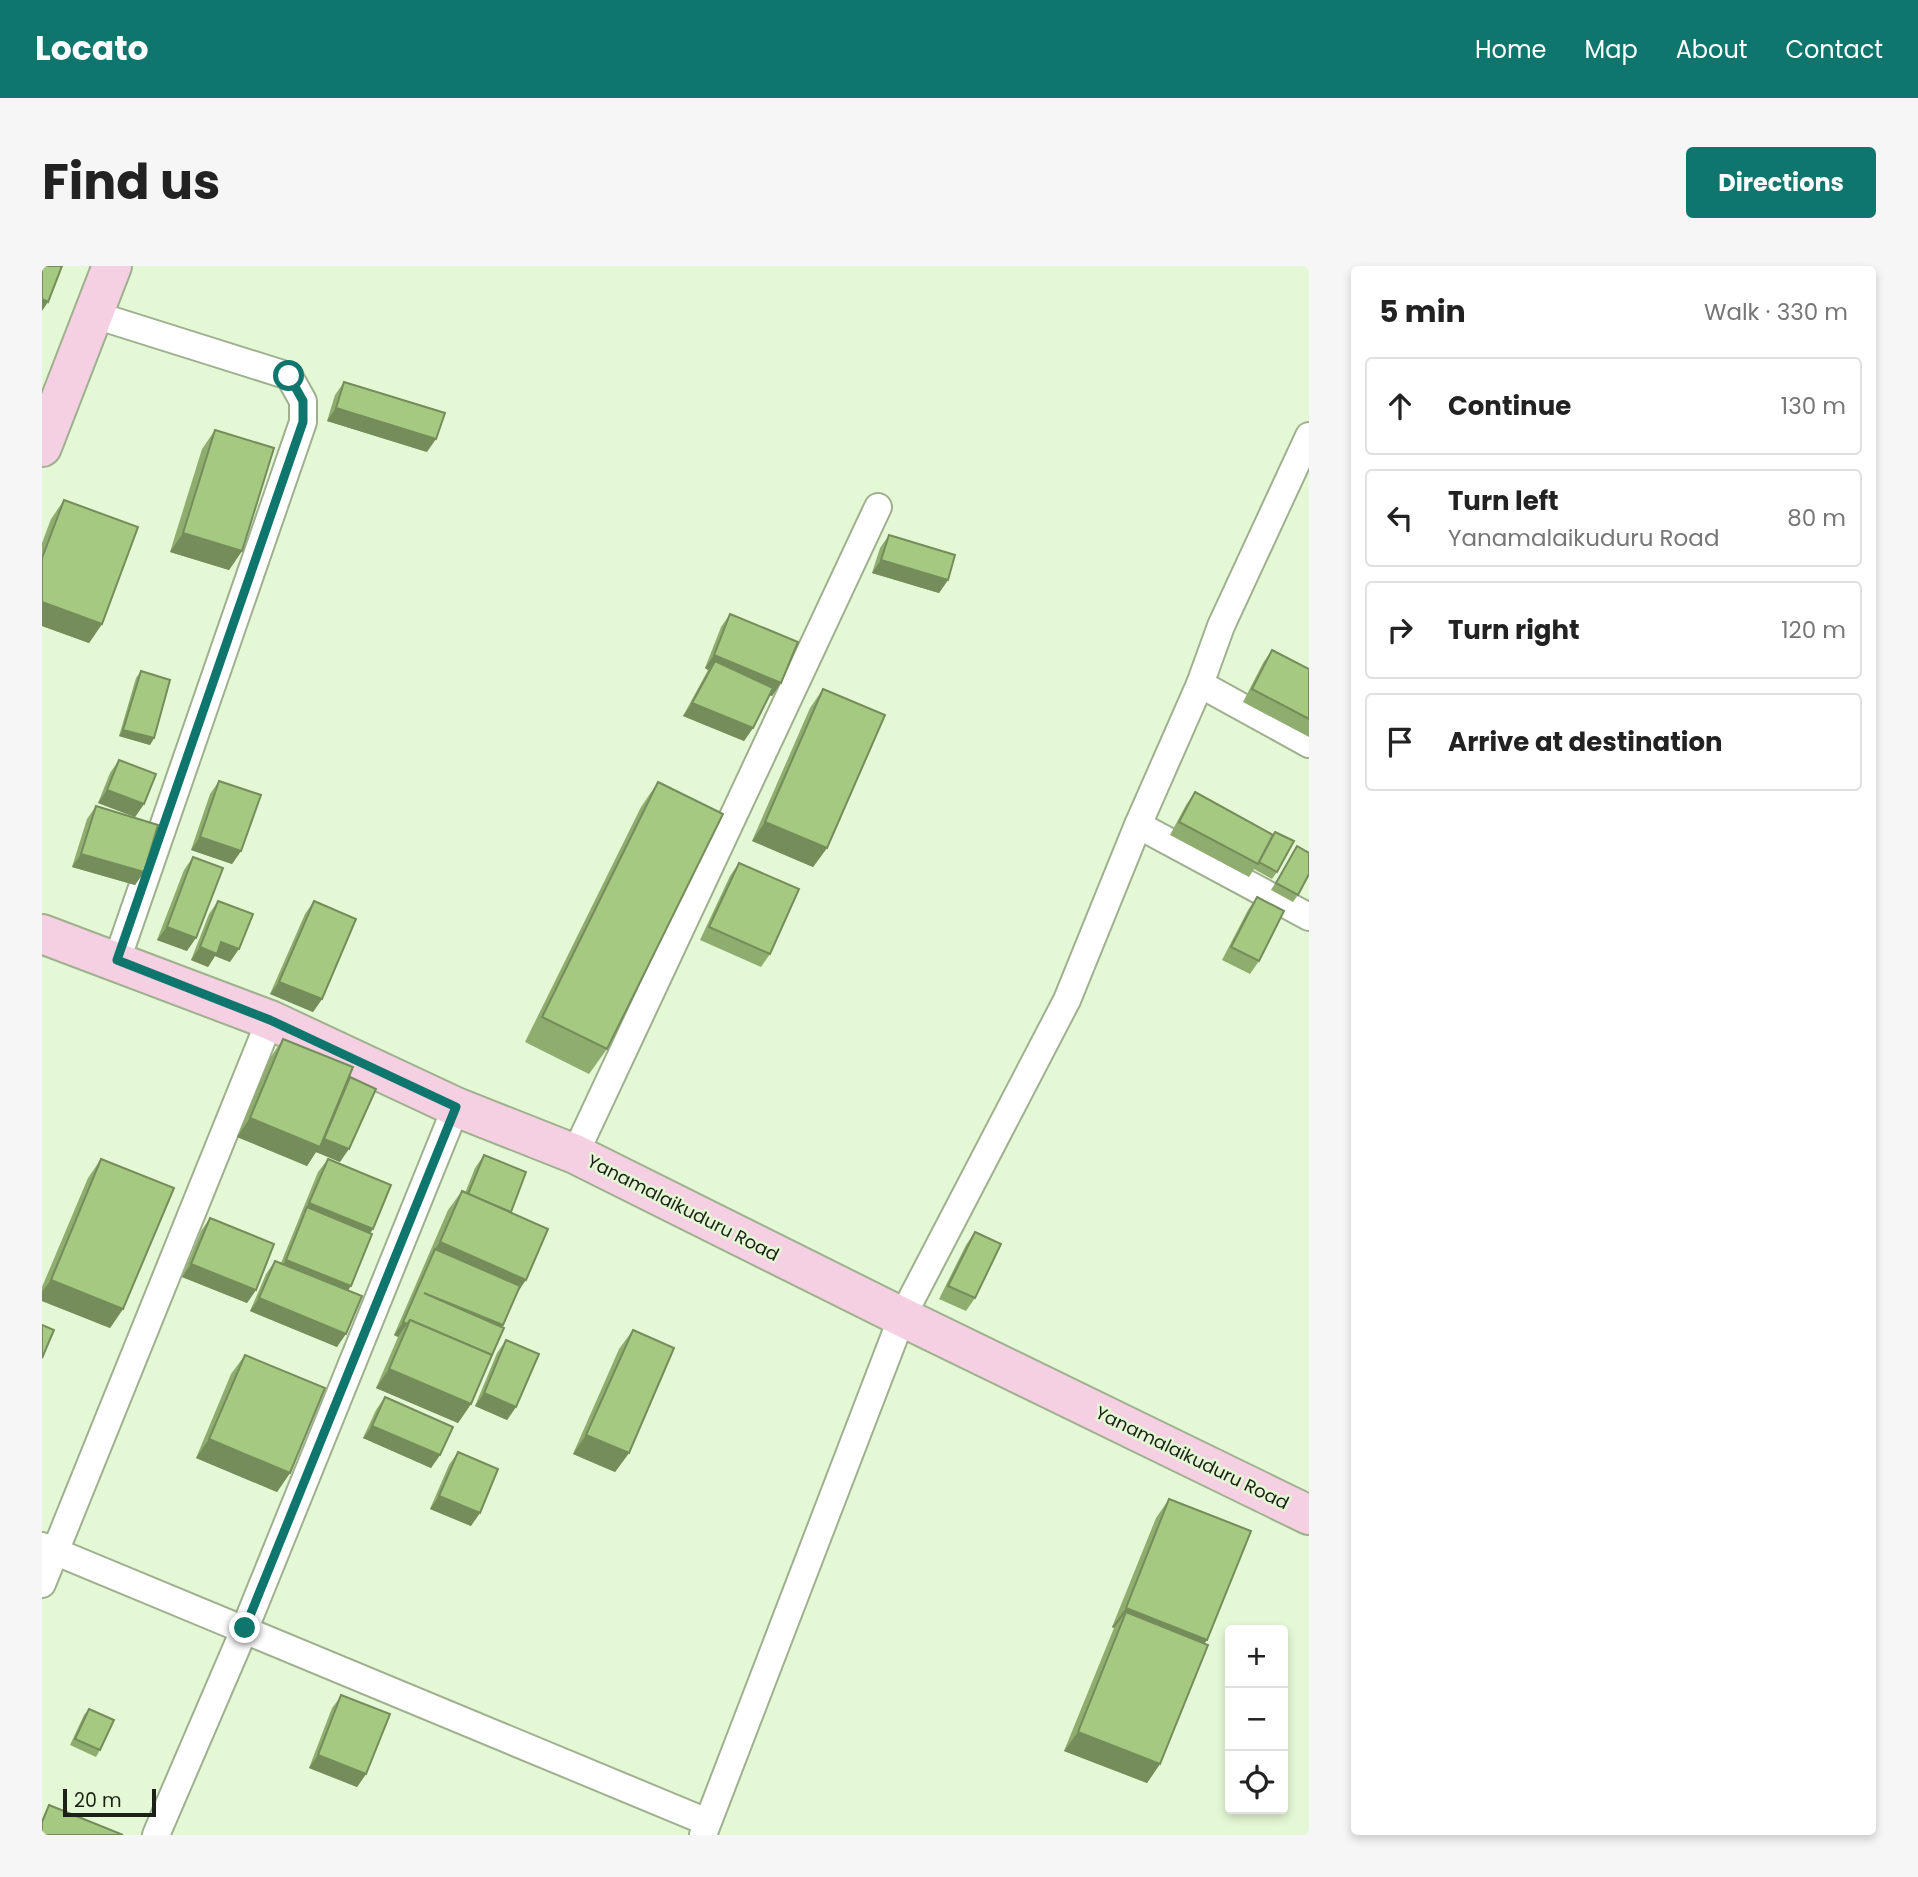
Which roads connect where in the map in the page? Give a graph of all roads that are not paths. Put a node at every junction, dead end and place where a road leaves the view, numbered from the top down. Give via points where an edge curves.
1 (112, 266) edge
2 (95, 315) junction
3 (1309, 436) edge
4 (42, 447) edge
5 (878, 507) dead end
6 (1200, 684) junction
7 (1309, 744) edge
8 (1138, 824) junction
9 (1309, 917) edge
10 (42, 934) edge
11 (117, 960) junction
12 (270, 1020) junction
13 (456, 1107) junction
14 (575, 1154) junction
15 (901, 1318) junction
16 (1309, 1515) edge
17 (49, 1549) edge
18 (42, 1584) edge
19 (245, 1628) junction
20 (705, 1829) edge
21 (156, 1835) edge

1 - 2 street
2 - 4 street
2 - 11 street via 289,376 303,401 303,422
3 - 6 street via 1221,626
5 - 14 street
6 - 7 street
6 - 8 street
8 - 9 street
8 - 15 street via 1067,1000
10 - 11 street, Yanamalaikuduru Road
11 - 12 street, Yanamalaikuduru Road
12 - 13 street, Yanamalaikuduru Road
12 - 17 street
13 - 14 street, Yanamalaikuduru Road
13 - 19 street
14 - 15 street, Yanamalaikuduru Road
15 - 16 street, Yanamalaikuduru Road
15 - 20 street
17 - 18 street
17 - 19 street
19 - 20 street
19 - 21 street

